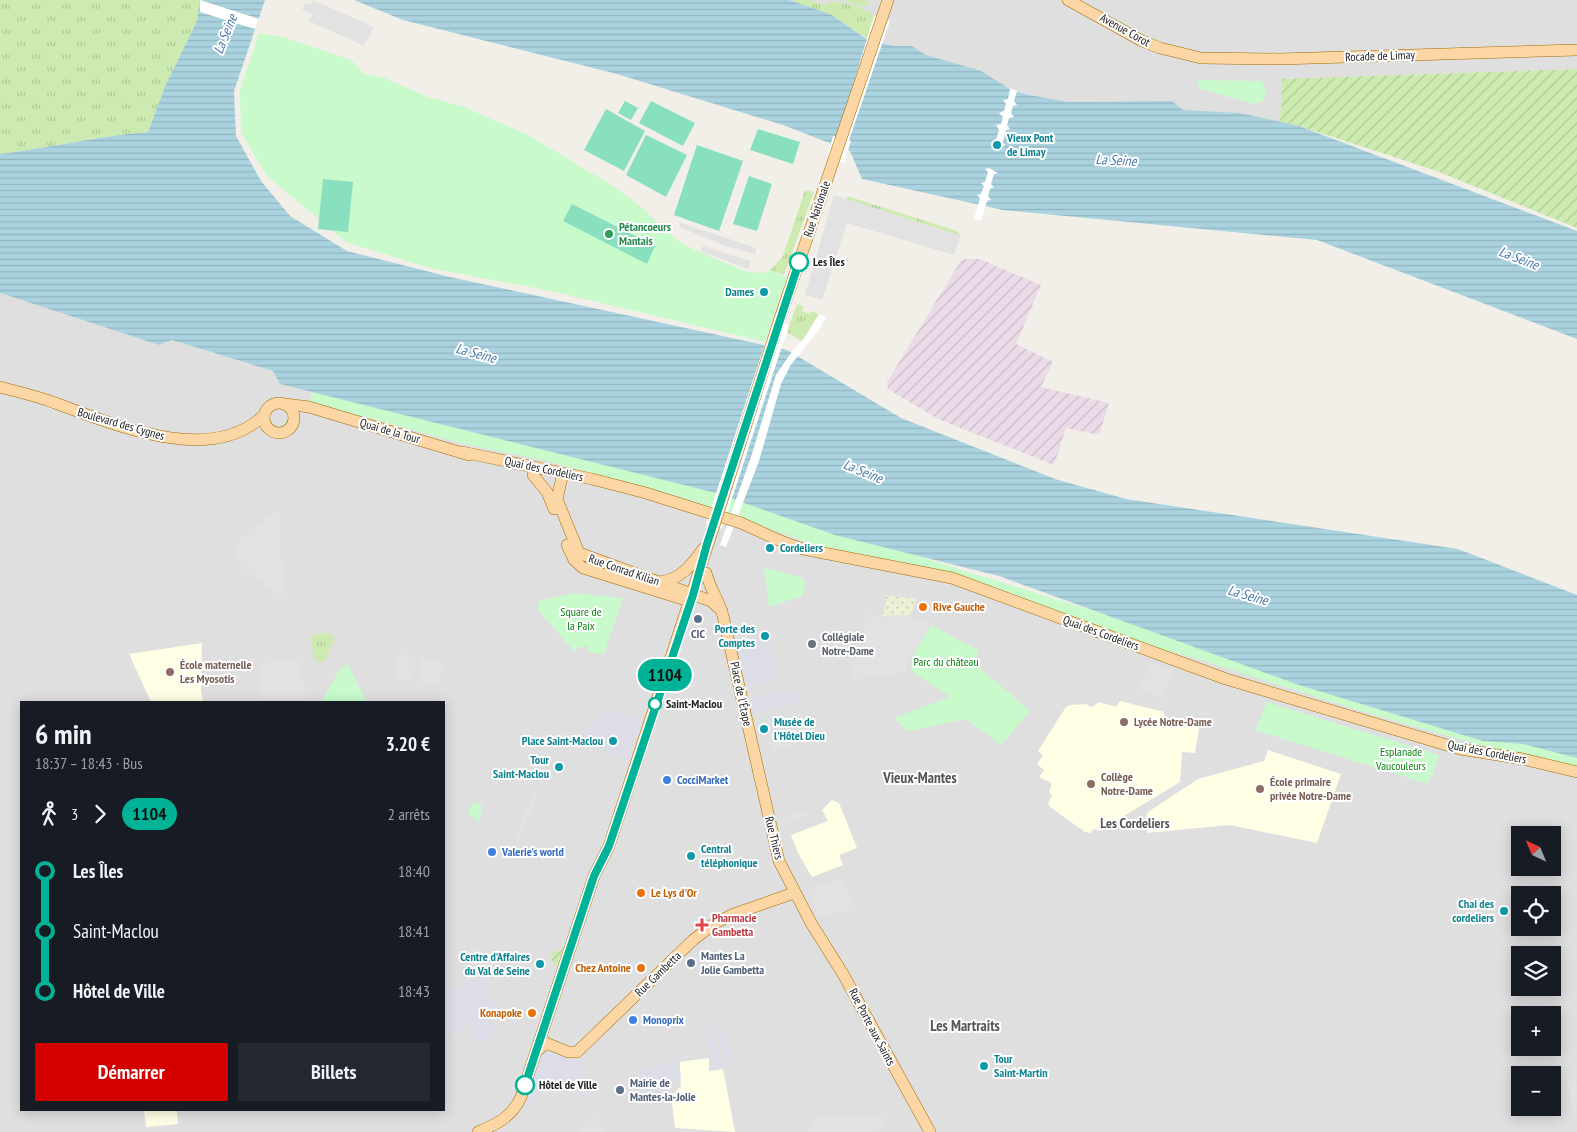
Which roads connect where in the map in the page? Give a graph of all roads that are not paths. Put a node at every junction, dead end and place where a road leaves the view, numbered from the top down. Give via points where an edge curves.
1 (882, 0) edge
2 (888, 0) edge
3 (1068, 0) edge
4 (876, 36) junction
5 (1577, 50) edge
6 (1184, 55) joint
7 (0, 387) edge
8 (285, 404) junction
9 (319, 411) junction
10 (264, 415) junction
11 (294, 422) junction
12 (244, 430) junction
13 (270, 430) junction
14 (462, 452) junction
15 (533, 475) junction
16 (558, 475) junction
17 (548, 494) junction
18 (711, 535) junction
19 (706, 573) junction
20 (659, 582) junction
21 (694, 598) junction
22 (722, 611) junction
23 (1577, 772) edge
24 (759, 781) joint
25 (794, 893) junction
26 (811, 923) joint
27 (543, 1030) junction
28 (546, 1043) junction
29 (535, 1054) junction
30 (478, 1132) edge
31 (930, 1132) edge

1 - 4 main road, Rue Nationale
2 - 4 main road, Rue Nationale
3 - 6 main road, Avenue Corot via 1142,41
4 - 18 main road, Rue Nationale, bridge via 779,321
5 - 6 main road, Rocade de Limay via 1219,60
7 - 12 main road, Boulevard des Cygnes via 172,438 203,439
8 - 9 main road, Quai de la Tour
8 - 10 main road via 271,406
8 - 11 main road via 292,410
9 - 11 main road via 304,412
9 - 14 main road, Quai de la Tour
10 - 12 main road, Boulevard des Cygnes
10 - 13 main road
11 - 13 main road via 284,432
12 - 13 main road, Boulevard des Cygnes
14 - 15 main road, Quai des Cordeliers
14 - 16 main road, Quai des Cordeliers
15 - 16 main road, Quai des Cordeliers
15 - 17 main road
16 - 17 main road
16 - 20 main road, Rue Conrad Kilian via 558,503 579,553
16 - 23 main road, Quai des Cordeliers via 626,489 741,523 792,546 952,578 1218,677 1460,749
17 - 21 main road via 572,557 583,568
18 - 19 main road
18 - 20 main road via 682,574
18 - 21 main road
19 - 21 main road
19 - 22 main road, Place de l'Étape
20 - 21 main road, Rue Conrad Kilian
21 - 22 main road via 713,602
21 - 27 main road via 609,846 594,876
22 - 24 main road, Place de l'Étape
24 - 25 main road, Rue Thiers via 779,861
25 - 26 main road, Rue Thiers
25 - 28 main road, Rue Gambetta via 715,923 693,940 577,1052 568,1052
26 - 31 main road, Rue Porte aux Saints via 843,974
27 - 28 main road
27 - 29 main road
28 - 29 main road
29 - 30 main road via 515,1109 498,1124

